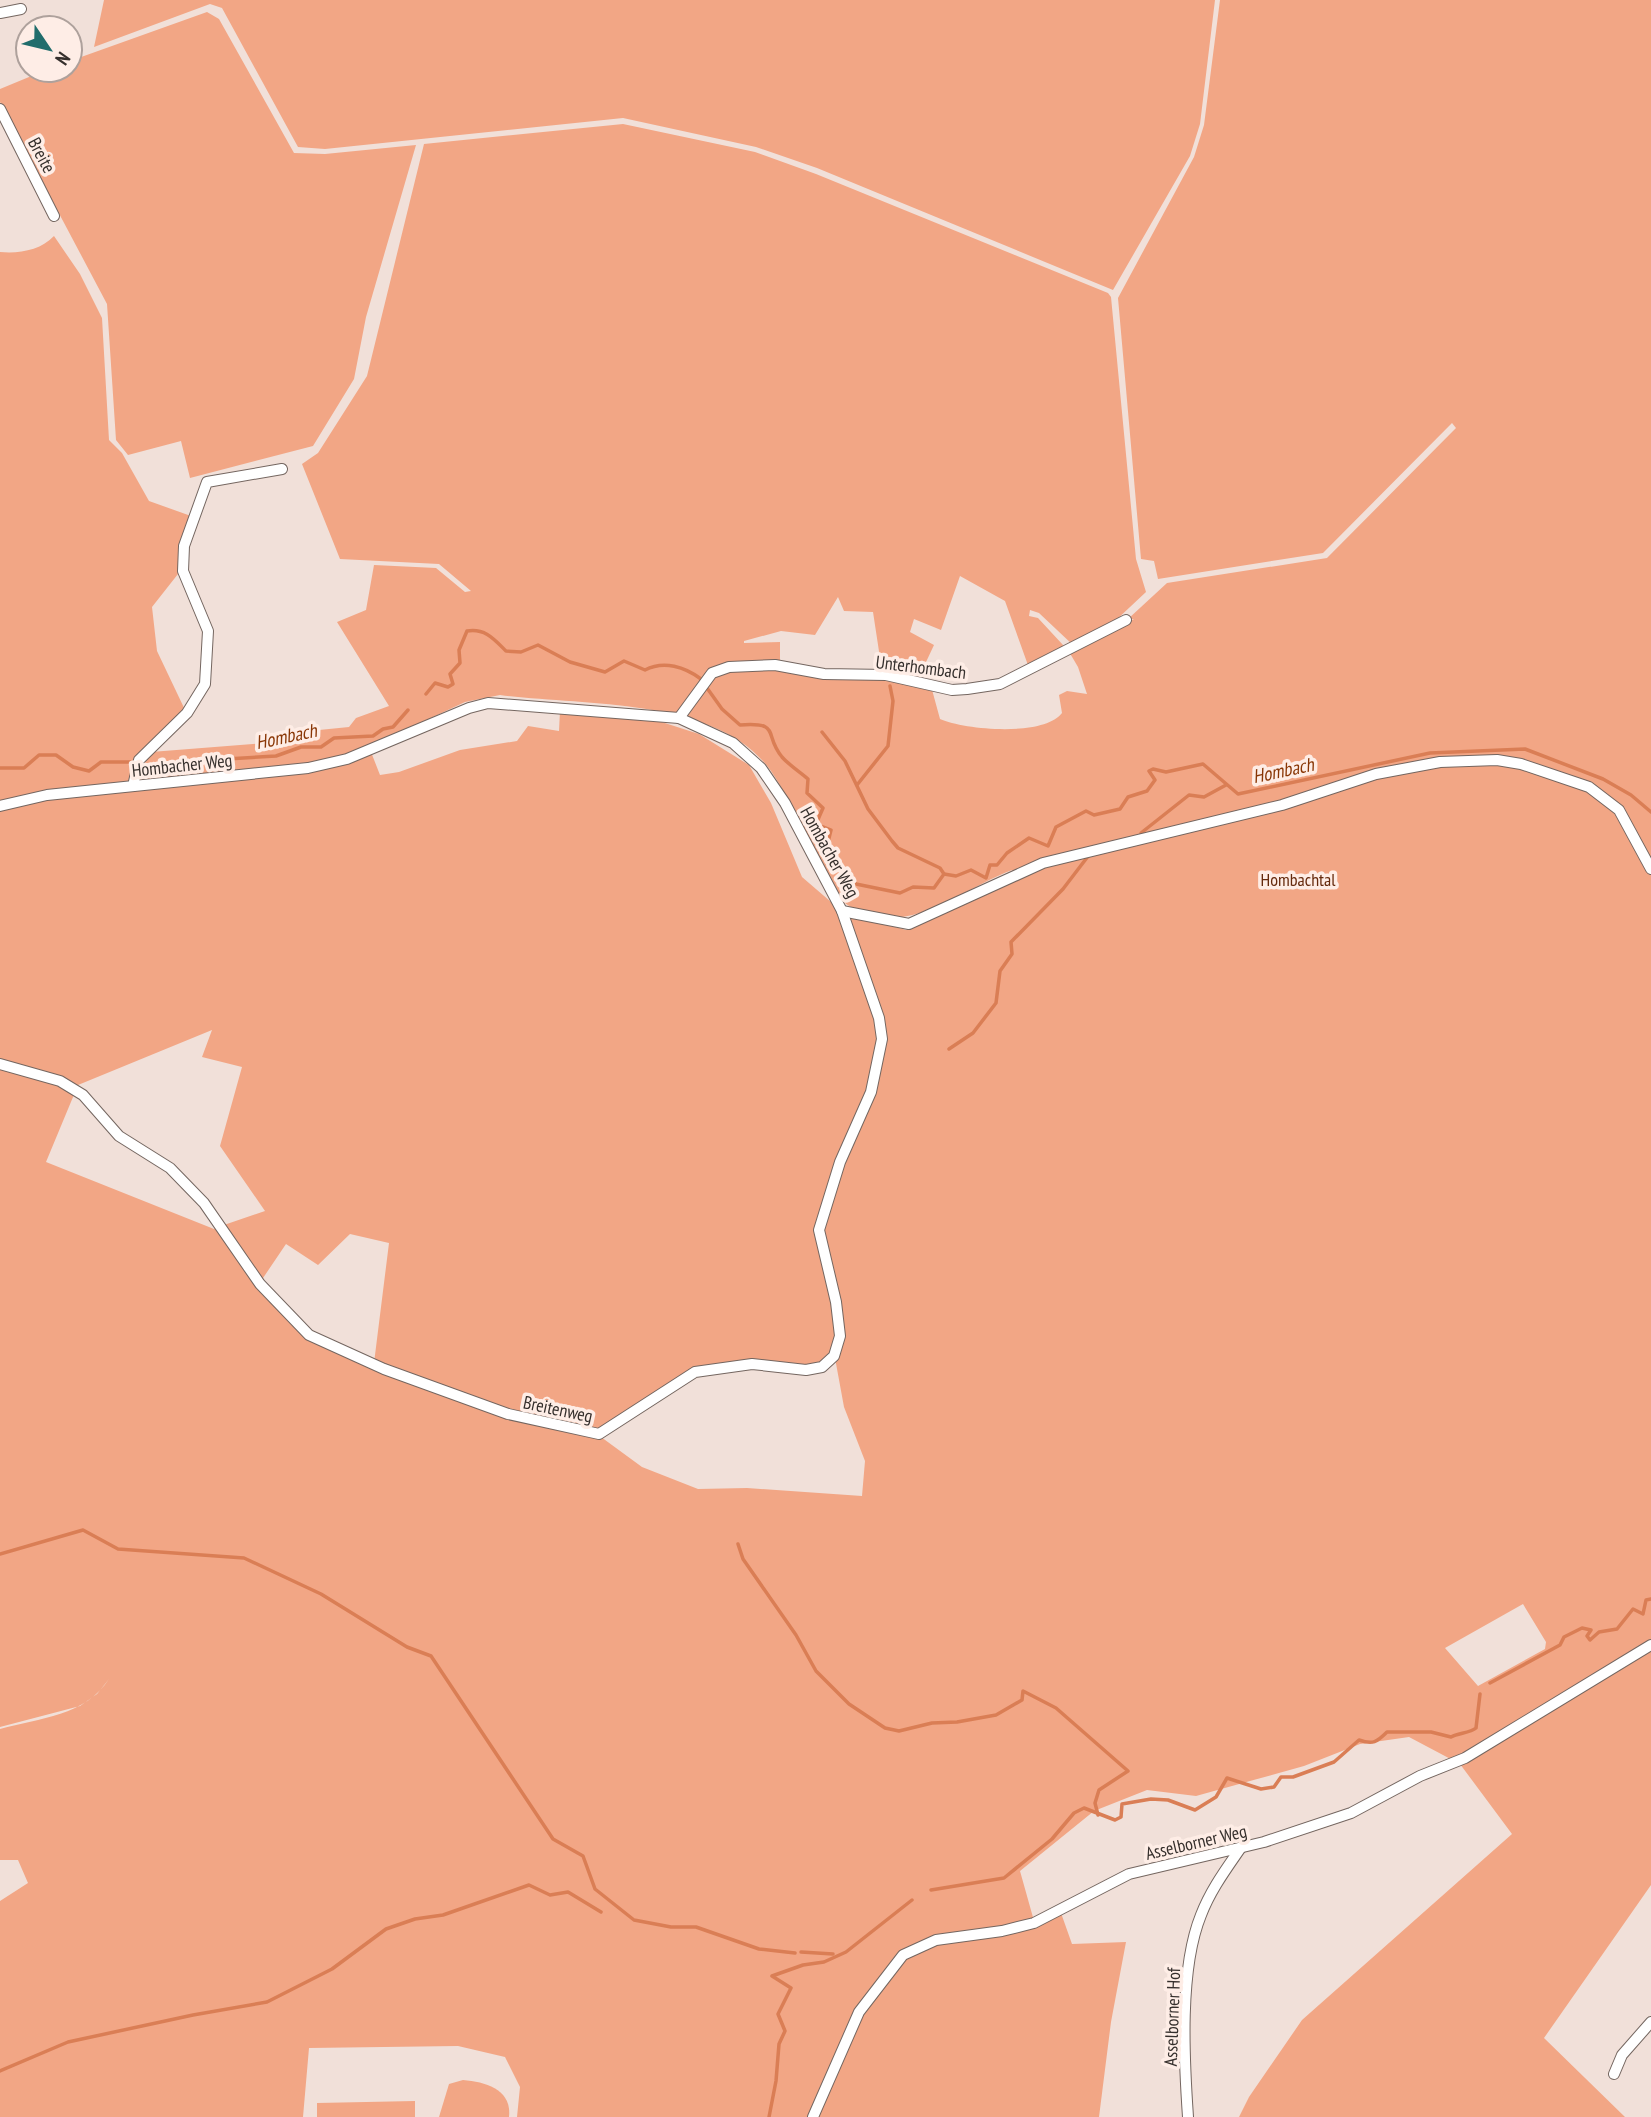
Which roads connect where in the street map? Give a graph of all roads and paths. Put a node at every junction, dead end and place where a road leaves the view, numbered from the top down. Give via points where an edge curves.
1 (21, 9) dead end
2 (0, 13) edge
3 (0, 109) edge
4 (54, 216) dead end
5 (282, 469) dead end
6 (1126, 620) dead end
7 (679, 718) junction
8 (133, 786) junction
9 (0, 806) edge
10 (1651, 869) edge
11 (842, 911) junction
12 (0, 1064) edge
13 (1651, 1645) edge
14 (1242, 1846) junction
15 (1651, 2022) edge
16 (1614, 2074) dead end
17 (813, 2117) edge
18 (1188, 2117) edge

1 - 2 street
3 - 4 street, Breite
5 - 8 street via 207,482 184,546 183,571 208,631 205,684 187,713 139,760
6 - 7 street, Unterhombach via 1000,684 967,689 952,690 886,675 824,674 775,665 729,667 712,673
7 - 8 street, Hombacher Weg via 488,703 346,759 308,768
7 - 11 street, Hombacher Weg via 733,743 761,768 785,803
8 - 9 street, Hombacher Weg via 47,795
10 - 11 street, Hombacher Weg via 1619,810 1589,787 1509,762 1440,762 1376,774 1282,805 1043,863 909,924
11 - 12 street, Breitenweg via 874,996 881,1039 871,1093 840,1162 819,1230 836,1302 840,1336 834,1356 822,1367 806,1370 752,1364 695,1372 599,1434 508,1414 384,1369 309,1335 260,1284 204,1203 170,1168 119,1136 83,1095 60,1081
13 - 14 street, Asselborner Weg via 1465,1759 1420,1776 1350,1813
14 - 17 street, Asselborner Weg via 1129,1874 1034,1923 936,1940 903,1955 859,2012
14 - 18 street, Asselborner Hof via 1200,1916 1191,1954 1187,1979
15 - 16 street via 1622,2055

